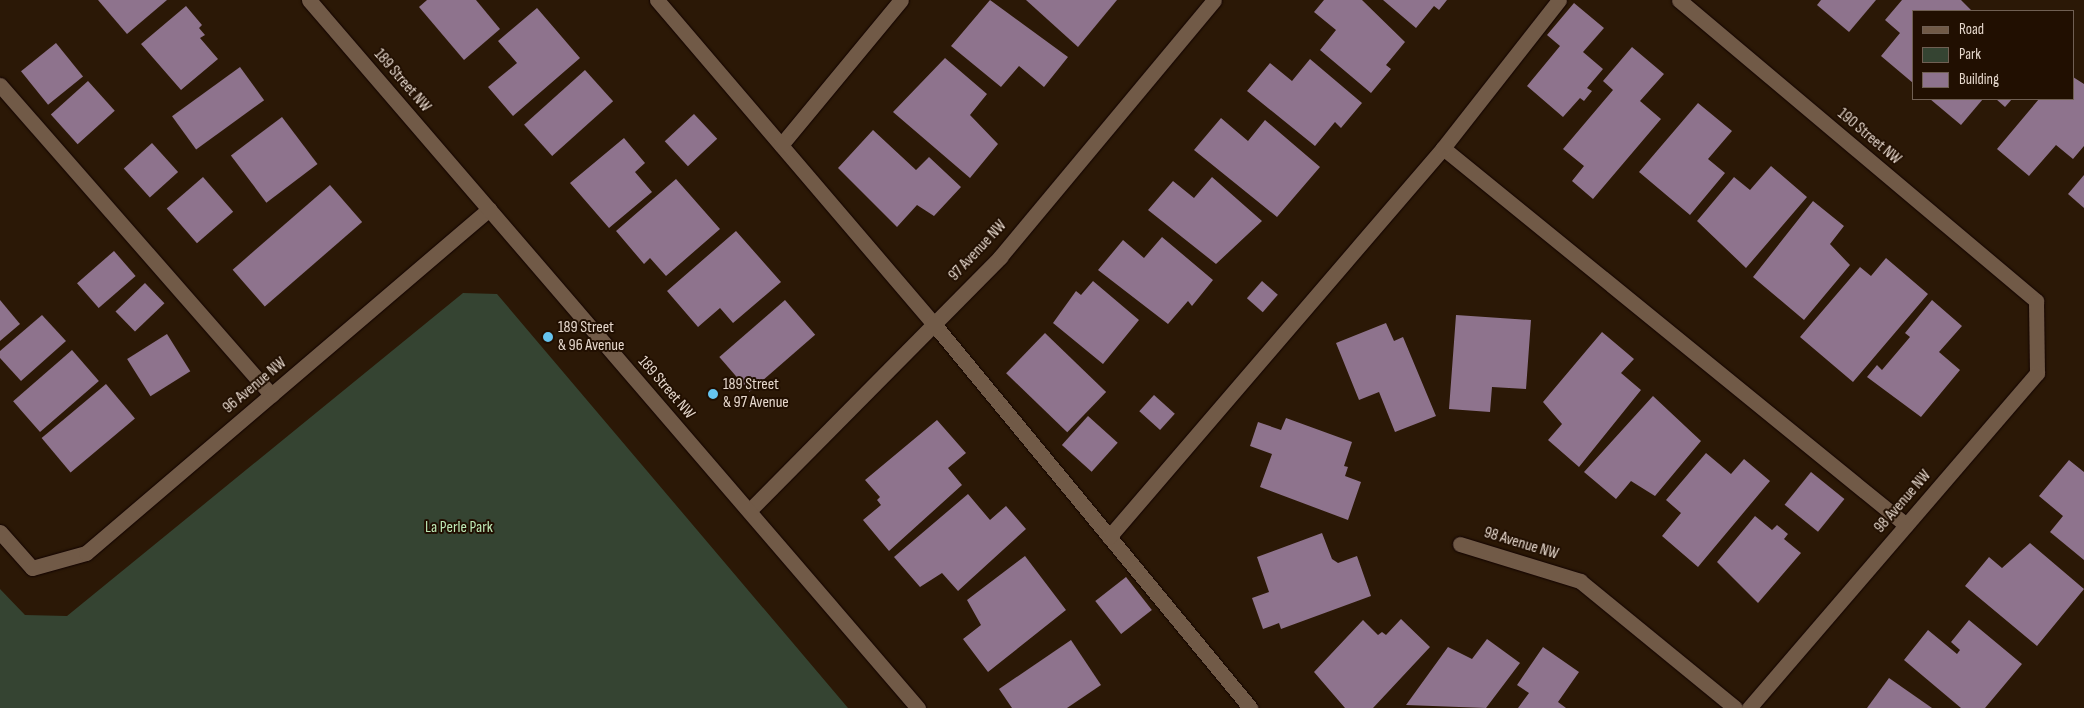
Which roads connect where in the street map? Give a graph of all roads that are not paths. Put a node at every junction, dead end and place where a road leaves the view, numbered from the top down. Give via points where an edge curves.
1 (309, 0) edge
2 (657, 0) edge
3 (901, 0) edge
4 (1214, 0) edge
5 (1559, 0) edge
6 (1679, 0) edge
7 (0, 85) edge
8 (781, 145) junction
9 (1443, 148) junction
10 (489, 209) junction
11 (2036, 302) joint
12 (933, 323) junction
13 (271, 396) junction
14 (750, 510) junction
15 (1906, 525) junction
16 (0, 532) edge
17 (1109, 537) junction
18 (1460, 544) dead end
19 (918, 708) edge
20 (1250, 708) edge
21 (1735, 708) edge
22 (1749, 708) edge

1 - 10 street, 189 Street NW
2 - 8 street
3 - 8 street
4 - 12 street, 97 Avenue NW via 1000,257
5 - 9 street
6 - 11 street, 190 Street NW
7 - 13 street
8 - 12 street
9 - 15 street
9 - 17 street
10 - 13 street, 96 Avenue NW
10 - 14 street, 189 Street NW
11 - 15 street, 98 Avenue NW via 2037,373
12 - 14 street, 97 Avenue NW
12 - 17 street
13 - 16 street, 96 Avenue NW via 86,553 32,568
14 - 19 street, 189 Street NW
15 - 22 street, 98 Avenue NW
17 - 20 street
18 - 21 street, 98 Avenue NW via 1580,580

